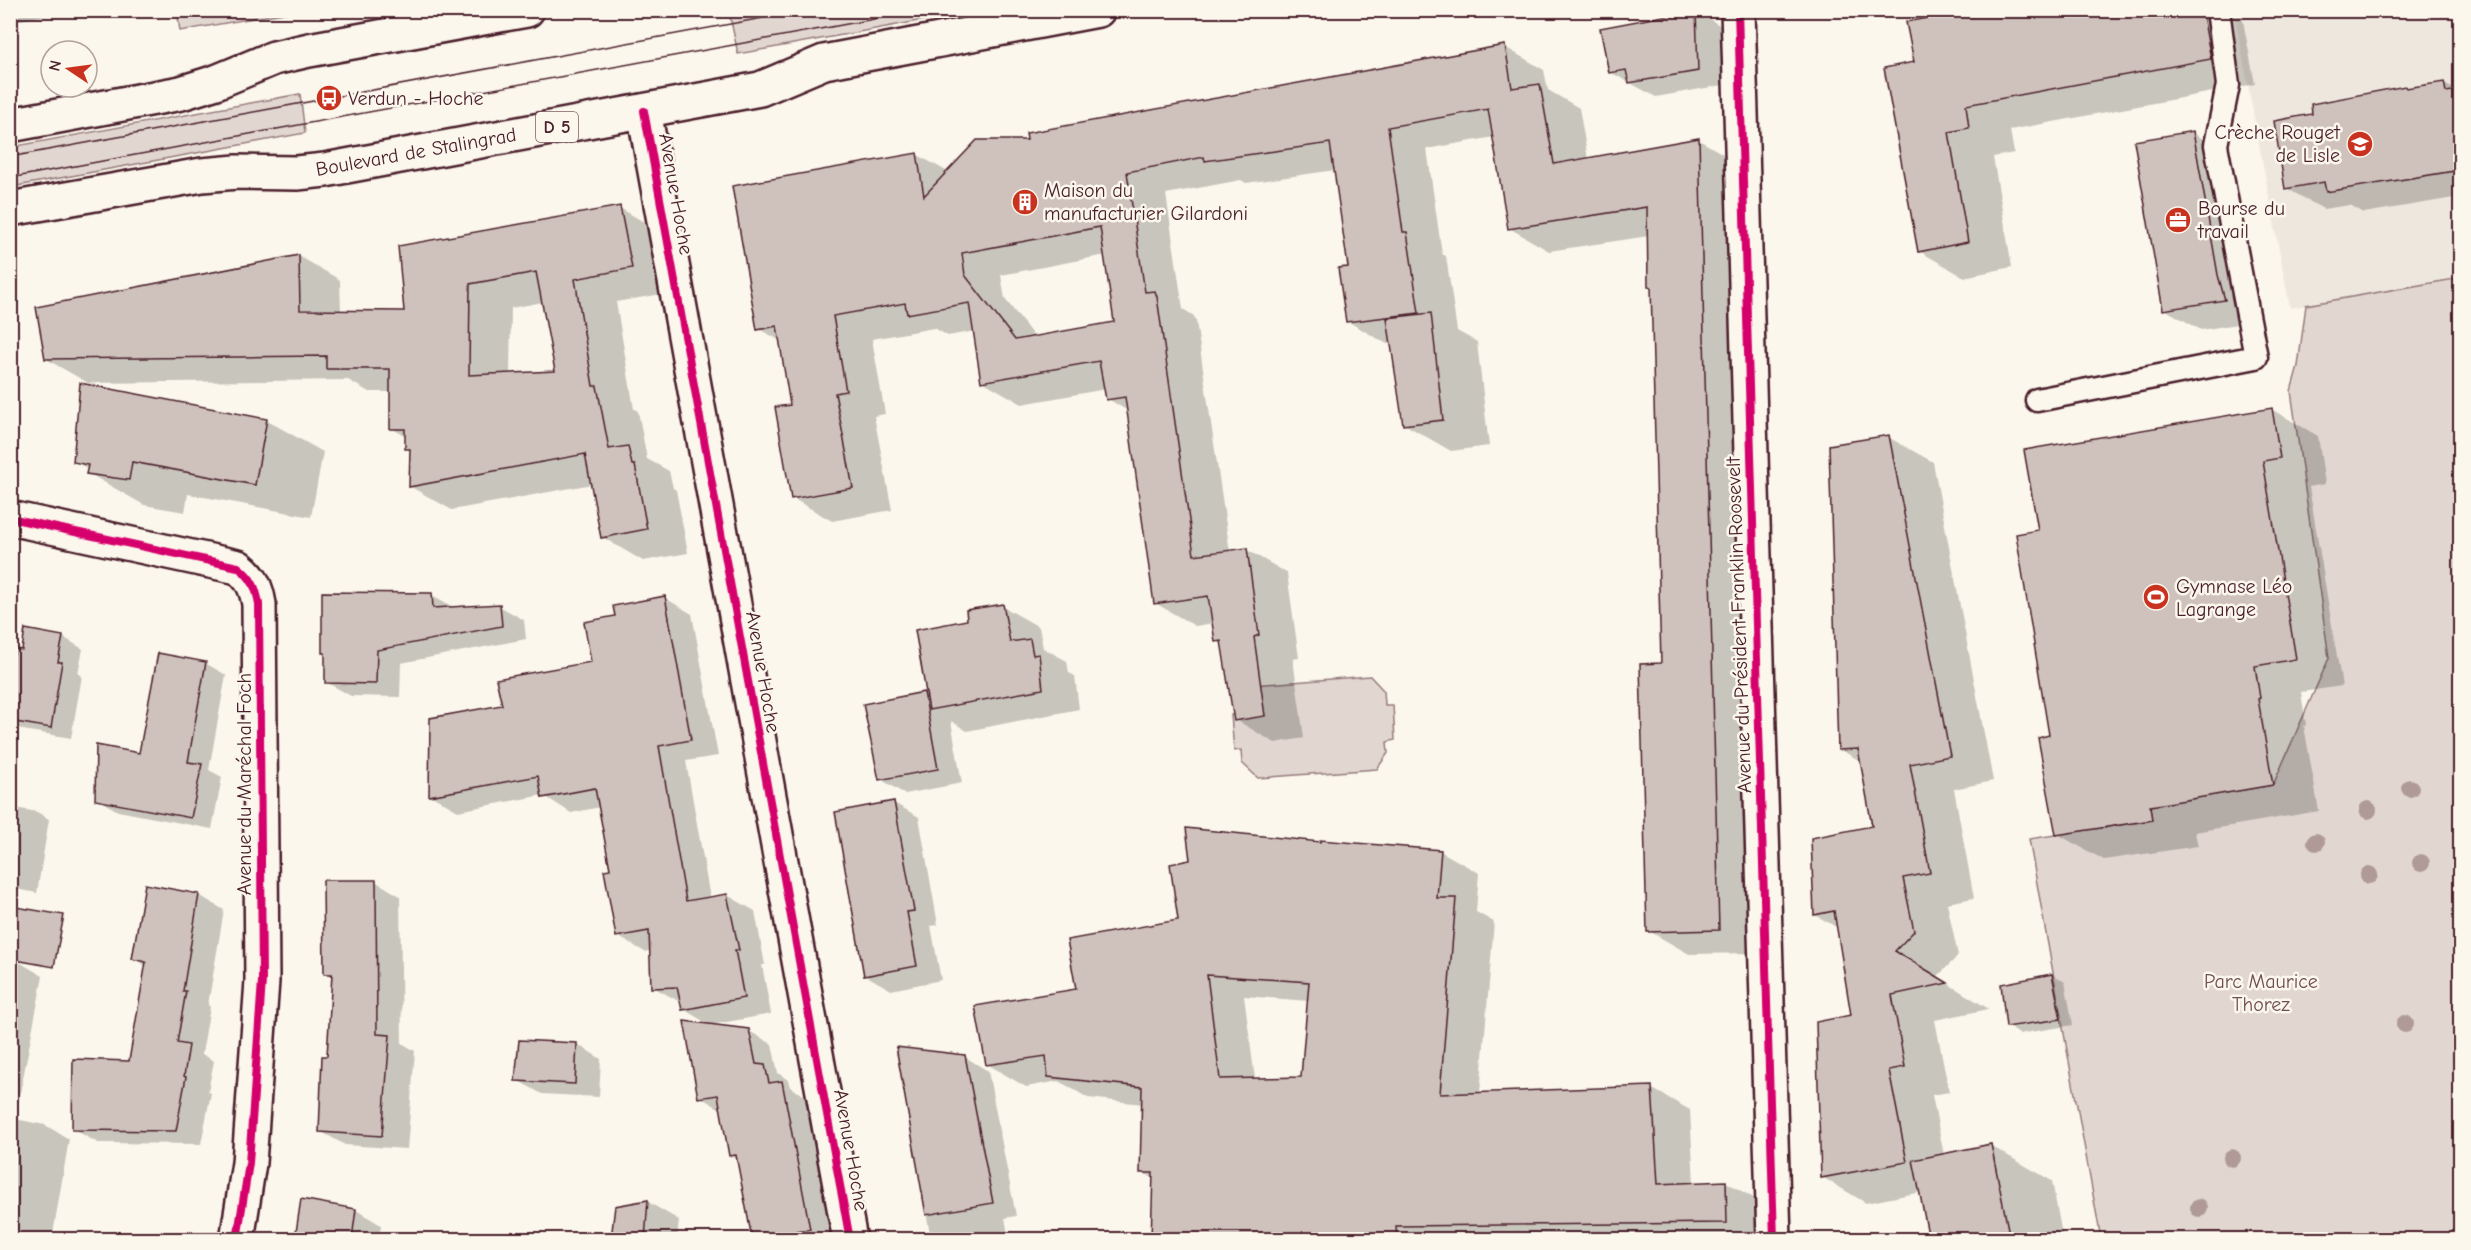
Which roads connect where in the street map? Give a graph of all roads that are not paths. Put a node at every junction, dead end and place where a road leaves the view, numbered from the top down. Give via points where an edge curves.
1 (527, 10) edge
2 (1098, 10) edge
3 (1738, 10) edge
4 (2218, 10) edge
5 (464, 17) edge
6 (644, 111) junction
7 (10, 125) edge
8 (10, 209) edge
9 (2037, 400) dead end
10 (10, 518) edge
11 (237, 1239) edge
12 (850, 1239) edge
13 (1774, 1239) edge

1 - 5 street
2 - 6 street, Boulevard de Stalingrad / D 5 via 824,62 760,89
3 - 13 street, Avenue du Président Franklin Roosevelt
4 - 9 lane via 2228,85 2216,145 2256,357
5 - 7 street via 274,58 181,93
6 - 8 street, Boulevard de Stalingrad / D 5 via 325,170 202,176
6 - 12 street, Avenue Hoche
10 - 11 street, Avenue du Maréchal Foch via 238,567 256,587 260,604 262,981 249,1163

